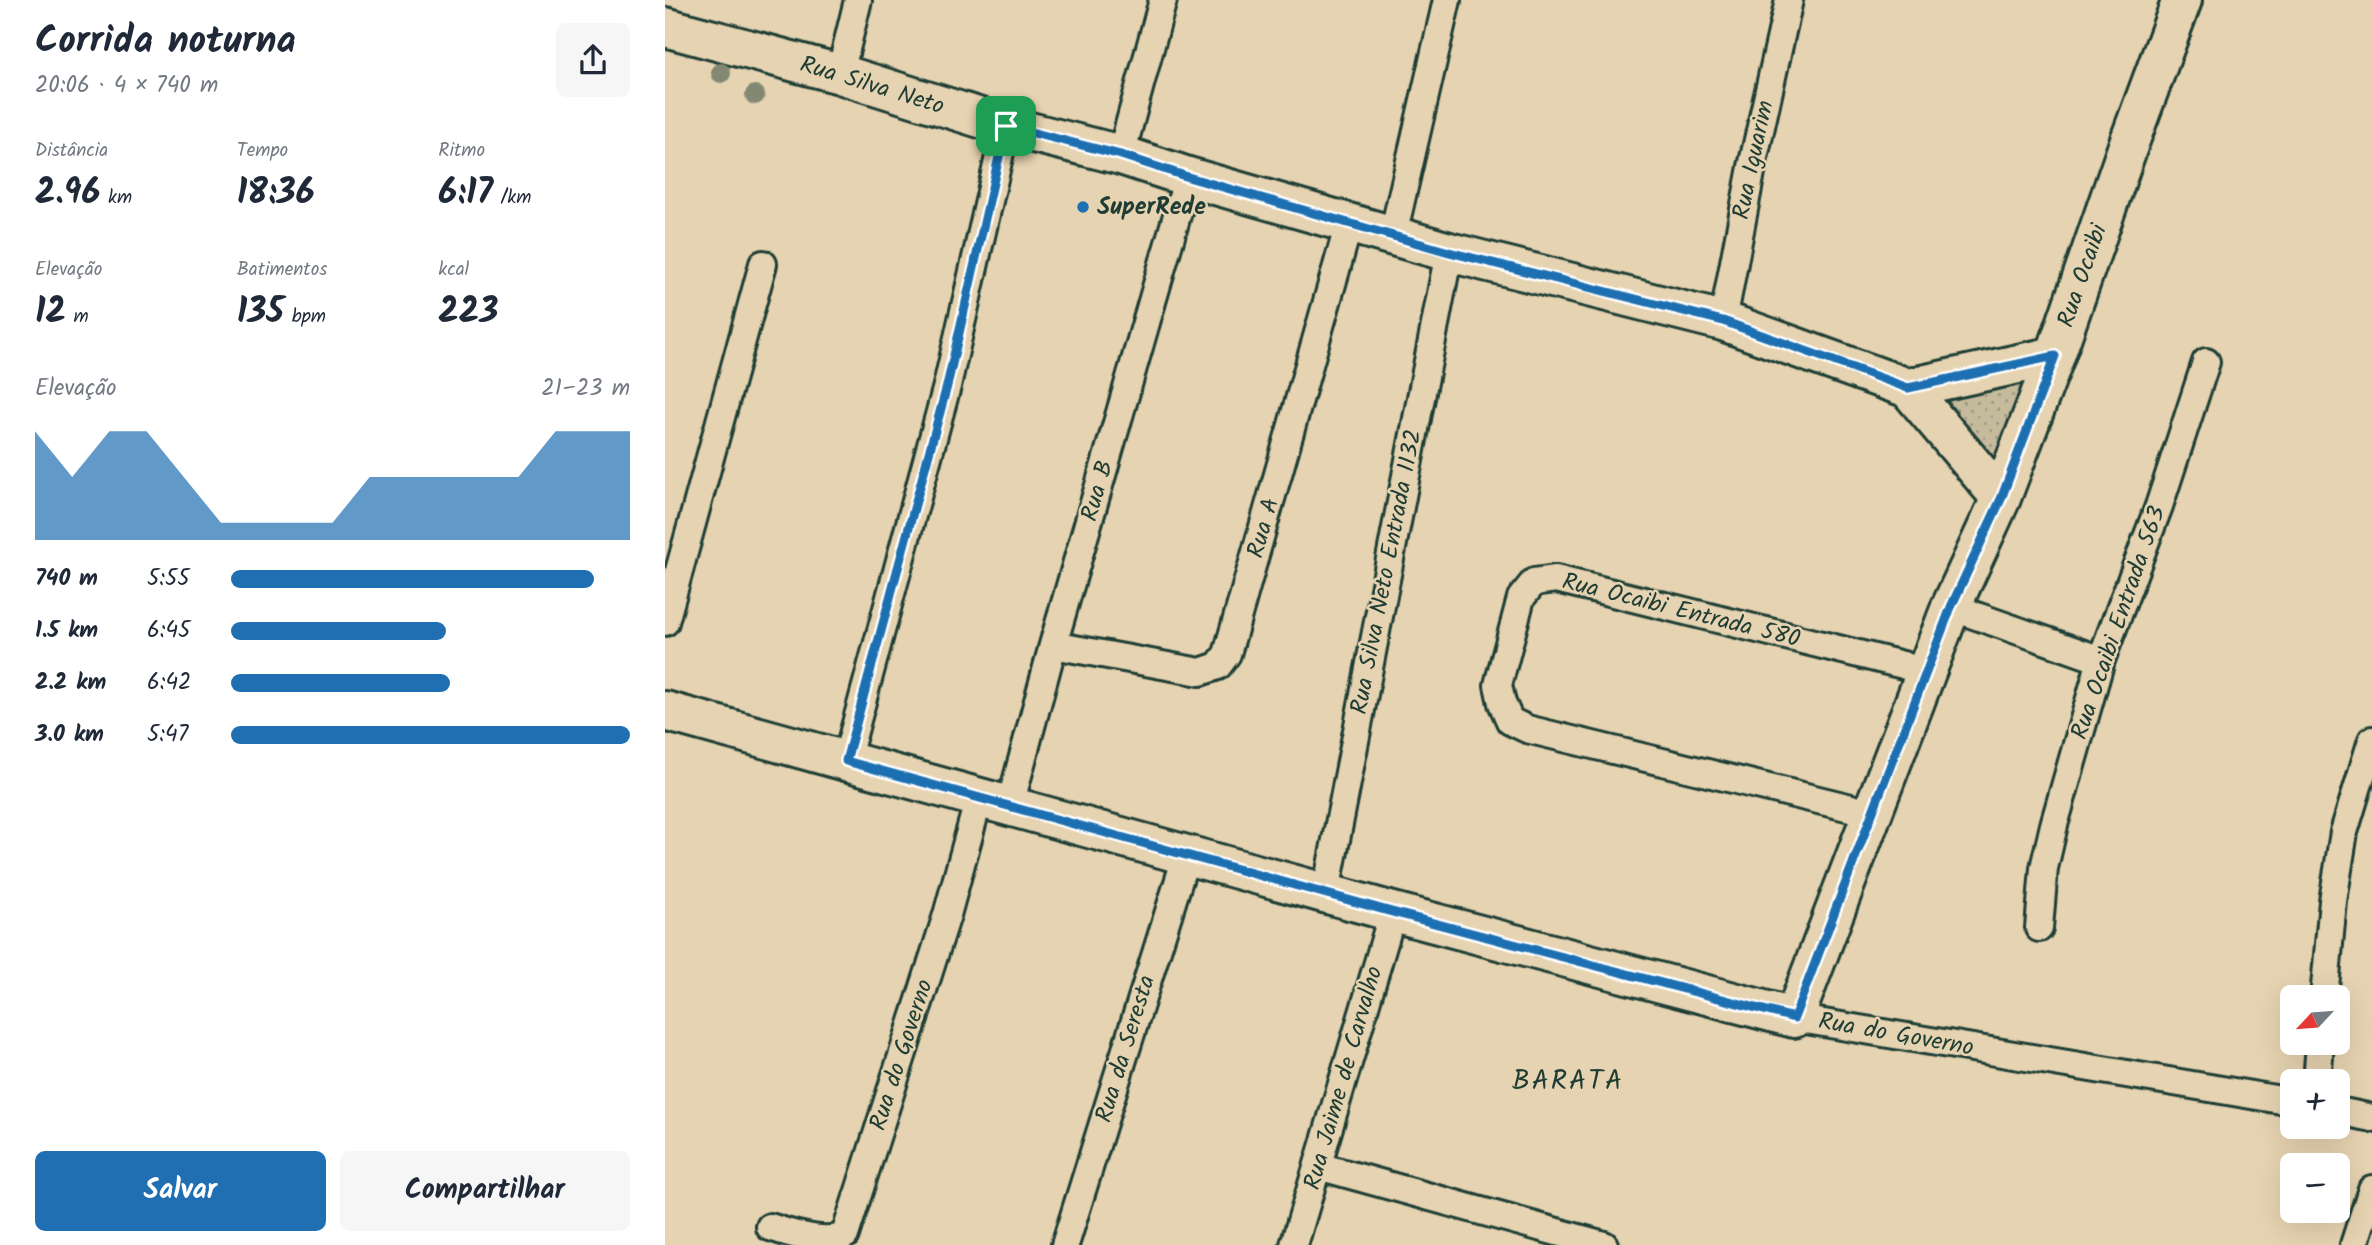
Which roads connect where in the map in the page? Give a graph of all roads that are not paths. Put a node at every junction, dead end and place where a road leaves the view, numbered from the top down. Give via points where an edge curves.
1 (858, 0) edge
2 (1163, 0) edge
3 (1447, 0) edge
4 (1789, 0) edge
5 (2182, 0) edge
6 (665, 27) edge
7 (840, 74) junction
8 (1006, 126) junction
9 (1121, 155) junction
10 (1188, 177) junction
11 (1349, 224) junction
12 (1393, 235) junction
13 (1449, 252) junction
14 (763, 264) dead end
15 (1723, 321) junction
16 (2055, 356) junction
17 (2206, 362) dead end
18 (1908, 388) junction
19 (2001, 499) junction
20 (1951, 607) junction
21 (665, 622) edge
22 (1053, 645) junction
23 (2101, 660) junction
24 (1926, 674) junction
25 (665, 711) edge
26 (2372, 740) edge
27 (846, 761) junction
28 (994, 802) junction
29 (1870, 816) junction
30 (1188, 854) junction
31 (1326, 892) junction
32 (1392, 912) junction
33 (2039, 928) dead end
34 (2325, 985) edge
35 (1794, 1018) junction
36 (2280, 1100) edge
37 (2350, 1113) edge
38 (2372, 1118) edge
39 (1318, 1166) junction
40 (2372, 1189) edge
41 (770, 1227) dead end
42 (1538, 1236) edge
43 (1065, 1245) edge
44 (1294, 1245) edge
45 (1604, 1245) edge
46 (2354, 1245) edge

1 - 7 street
2 - 9 street
3 - 12 street
4 - 15 street, Rua Iguarim
5 - 16 street, Rua Ocaibi
6 - 7 street, Rua Silva Neto
7 - 8 street, Rua Silva Neto
8 - 9 street, Rua Silva Neto
8 - 27 street via 947,386
9 - 10 street, Rua Silva Neto
10 - 11 street, Rua Silva Neto
10 - 22 street, Rua B
11 - 12 street, Rua Silva Neto
11 - 22 street, Rua A via 1227,654 1218,666 1200,672
12 - 13 street, Rua Silva Neto
13 - 15 street, Rua Silva Neto
13 - 31 street, Rua Silva Neto Entrada 1132
14 - 21 street
15 - 18 street, Rua Silva Neto
16 - 18 street
16 - 19 street, Rua Ocaibi
17 - 23 street, Rua Ocaibi Entrada 563 via 2159,506
18 - 19 street
19 - 20 street, Rua Ocaibi
20 - 23 street
20 - 24 street, Rua Ocaibi
22 - 28 street, Rua B
23 - 33 street, Rua Ocaibi Entrada 563 via 2044,868
24 - 29 street, Rua Ocaibi
24 - 29 street, Rua Ocaibi Entrada 580 via 1556,579 1534,582 1521,598 1498,685 1510,720 1527,729
25 - 27 street, Rua do Governo
26 - 34 street via 2344,832
27 - 28 street, Rua do Governo
28 - 30 street, Rua do Governo
28 - 41 street, Rua do Governo via 947,915 845,1235 826,1244
29 - 35 street, Rua Ocaibi
30 - 31 street, Rua do Governo
30 - 43 street, Rua da Seresta
31 - 32 street, Rua do Governo
32 - 35 street, Rua do Governo
32 - 39 street, Rua Jaime de Carvalho
35 - 36 street, Rua do Governo
37 - 38 street
39 - 42 street
39 - 44 street, Rua Jaime de Carvalho
40 - 46 street
42 - 45 street

